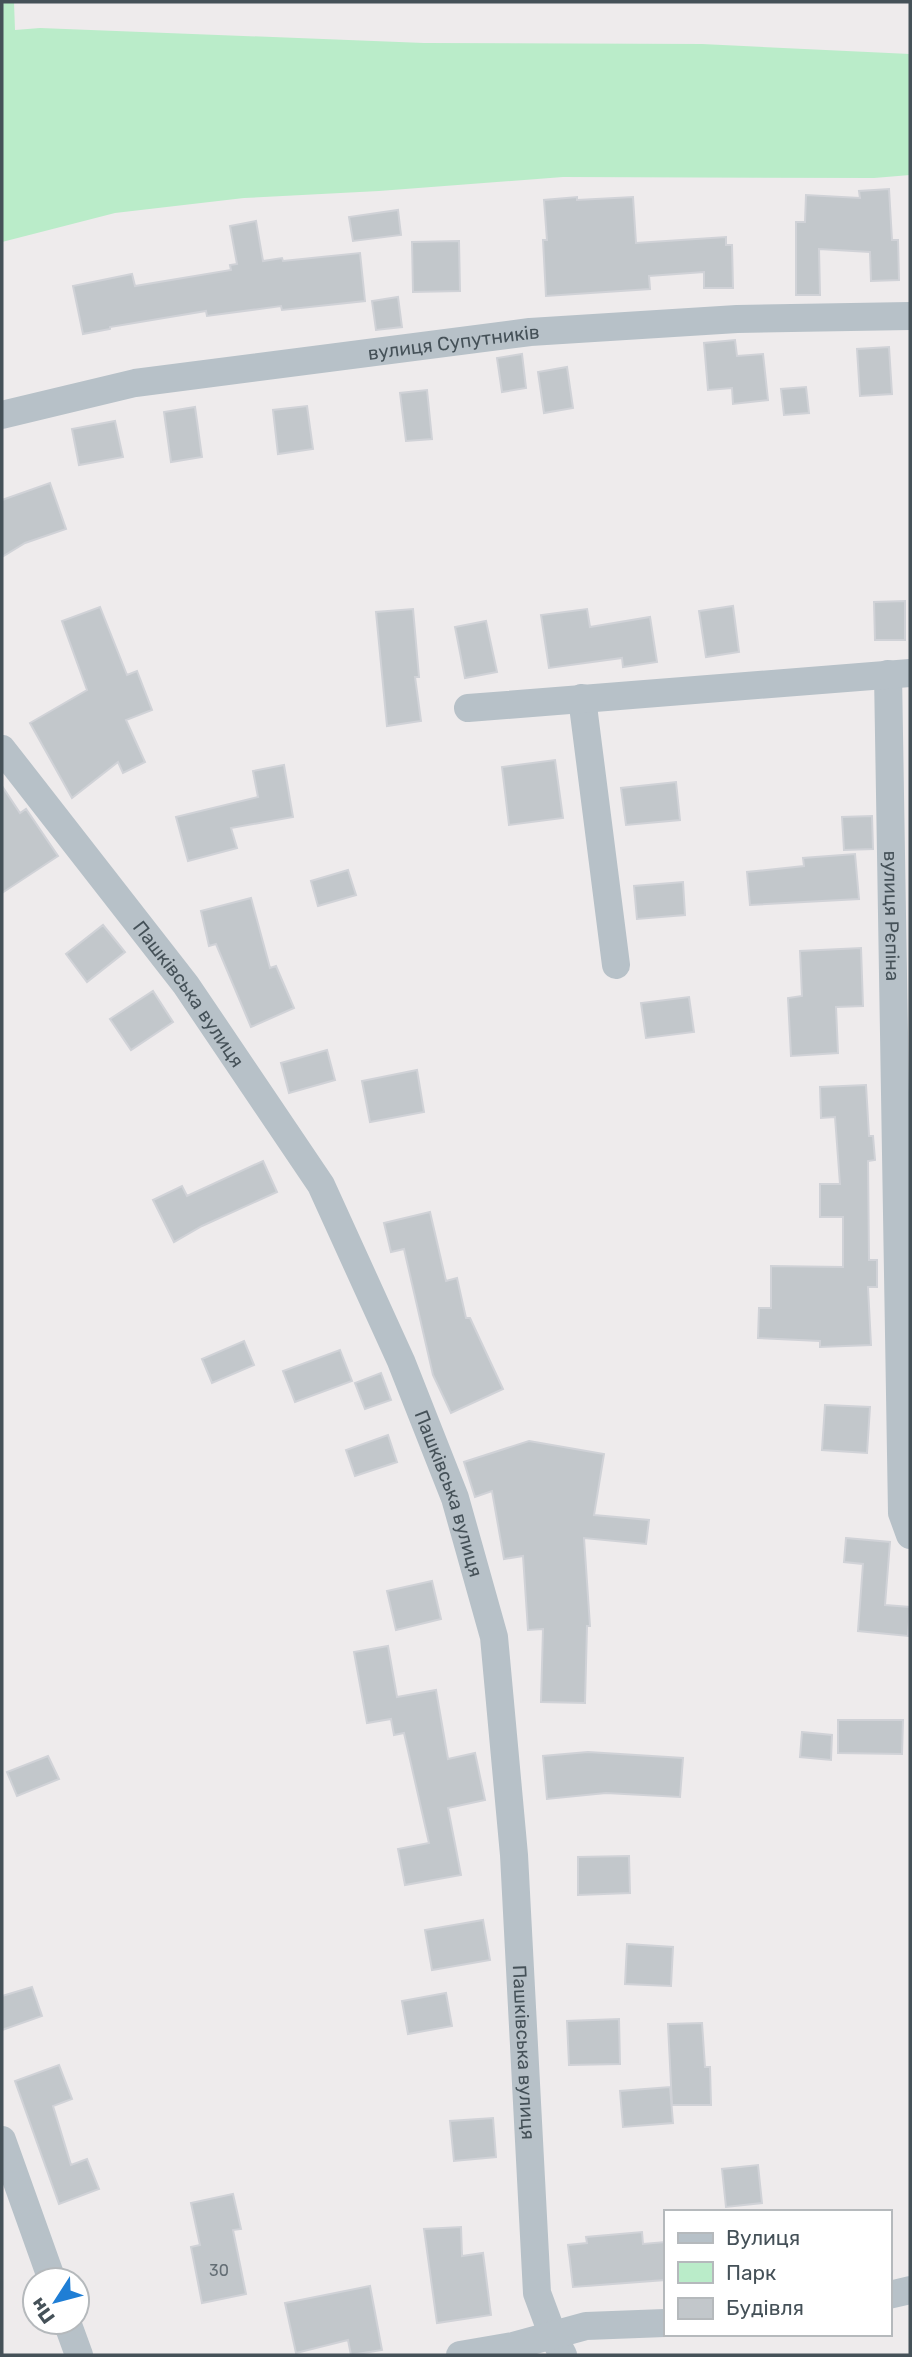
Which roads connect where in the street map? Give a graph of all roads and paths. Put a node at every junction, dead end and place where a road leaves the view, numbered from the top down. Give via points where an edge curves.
1 (910, 316) edge
2 (2, 415) edge
3 (899, 674) edge
4 (582, 698) junction
5 (468, 708) dead end
6 (2, 749) edge
7 (616, 965) dead end
8 (910, 1535) edge
9 (2, 2140) edge
10 (47, 2266) edge
11 (910, 2290) edge
12 (891, 2295) edge
13 (664, 2323) edge
14 (72, 2336) edge
15 (558, 2346) edge
16 (79, 2355) edge
17 (460, 2355) edge

1 - 2 street, вулиця Супутників via 737,319 530,332 135,383
3 - 4 street, вулиця Рєпіна
3 - 8 street, вулиця Рєпіна via 902,1513
4 - 5 street, вулиця Рєпіна
4 - 7 street
6 - 15 street, Пашківська вулиця via 186,985 321,1185 401,1361 454,1498 494,1637 514,1855 537,2293
9 - 10 street
11 - 12 street
13 - 15 street via 586,2326
14 - 16 street
15 - 17 street

